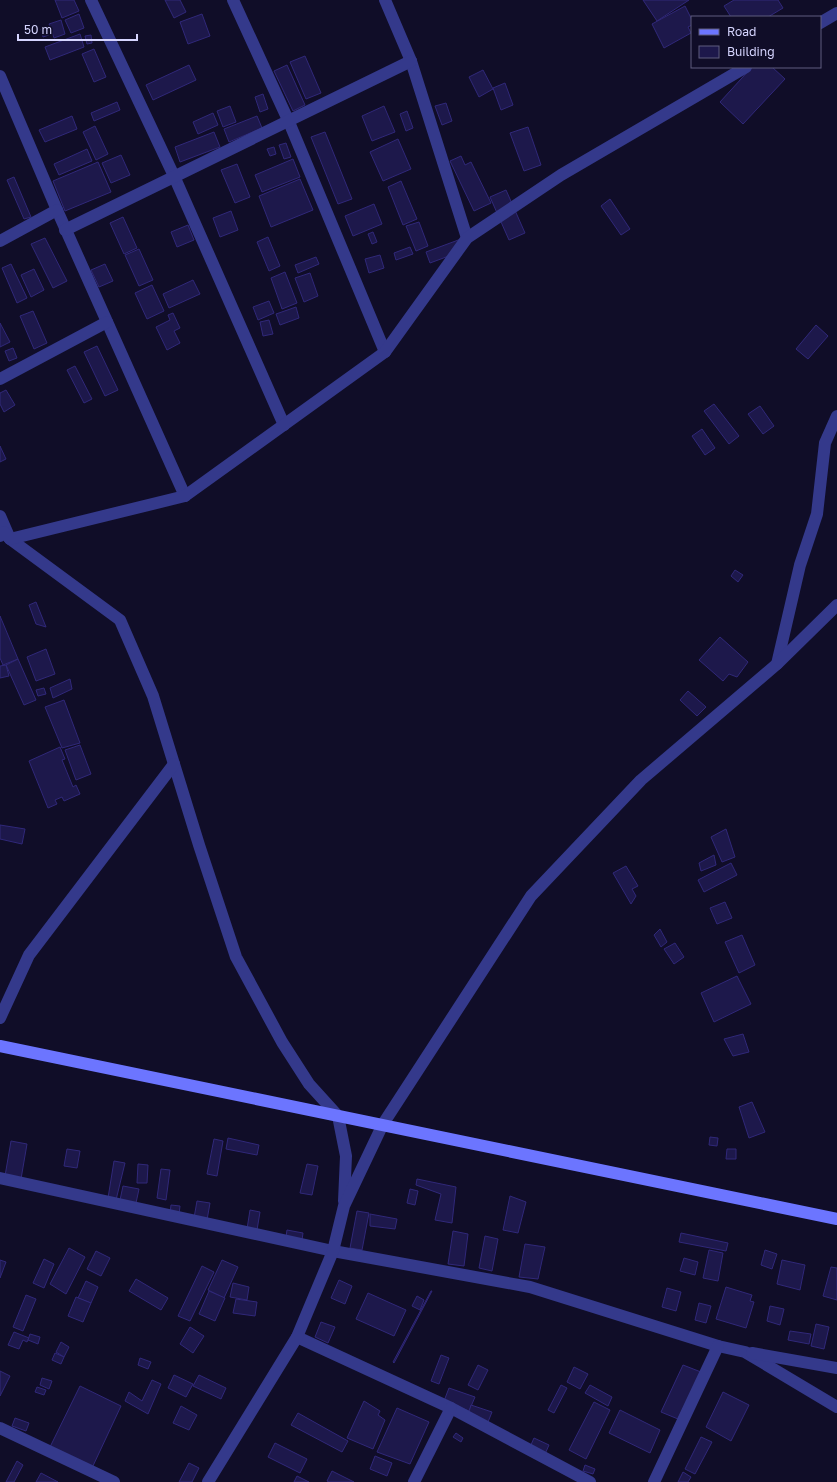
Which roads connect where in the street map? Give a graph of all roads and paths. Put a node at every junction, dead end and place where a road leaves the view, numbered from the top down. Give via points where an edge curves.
1 (91, 0) edge
2 (232, 0) edge
3 (385, 0) edge
4 (837, 13) edge
5 (821, 22) edge
6 (411, 61) junction
7 (744, 68) edge
8 (0, 76) edge
9 (289, 122) junction
10 (174, 176) junction
11 (56, 210) junction
12 (65, 230) junction
13 (467, 238) junction
14 (0, 241) edge
15 (107, 322) junction
16 (385, 352) junction
17 (0, 379) edge
18 (837, 416) edge
19 (284, 425) junction
20 (185, 496) junction
21 (0, 516) edge
22 (5, 537) edge
23 (837, 605) edge
24 (777, 664) junction
25 (174, 764) junction
26 (0, 1018) edge
27 (0, 1046) edge
28 (338, 1116) junction
29 (382, 1124) junction
30 (0, 1178) edge
31 (344, 1206) junction
32 (837, 1219) edge
33 (333, 1251) junction
34 (297, 1338) junction
35 (718, 1346) junction
36 (745, 1352) junction
37 (837, 1368) edge
38 (837, 1407) edge
39 (452, 1408) junction
40 (0, 1428) edge
41 (114, 1482) edge
42 (208, 1482) edge
43 (414, 1482) edge
44 (590, 1482) edge
45 (654, 1482) edge

1 - 10 street
2 - 9 street
3 - 6 street
4 - 5 street
6 - 9 street
6 - 13 street
7 - 13 street via 560,175
8 - 11 street
9 - 10 street
9 - 16 street
10 - 12 street
10 - 19 street
11 - 12 street
11 - 14 street
12 - 15 street
13 - 16 street
15 - 17 street
15 - 20 street
16 - 19 street
18 - 24 street via 825,443 817,514 800,564
19 - 20 street
20 - 22 street
21 - 22 street
22 - 25 street via 120,620 153,696
23 - 24 street
24 - 29 street via 642,780 531,896
25 - 26 street via 29,955
25 - 28 street via 236,957 282,1042 309,1084
27 - 28 street
28 - 29 street
28 - 31 street via 346,1156
29 - 31 street
29 - 32 street
30 - 33 street
31 - 33 street
33 - 34 street
33 - 35 street via 530,1286
34 - 39 street
34 - 42 street
35 - 36 street
35 - 45 street
36 - 37 street
36 - 38 street
39 - 43 street
39 - 44 street
40 - 41 street

